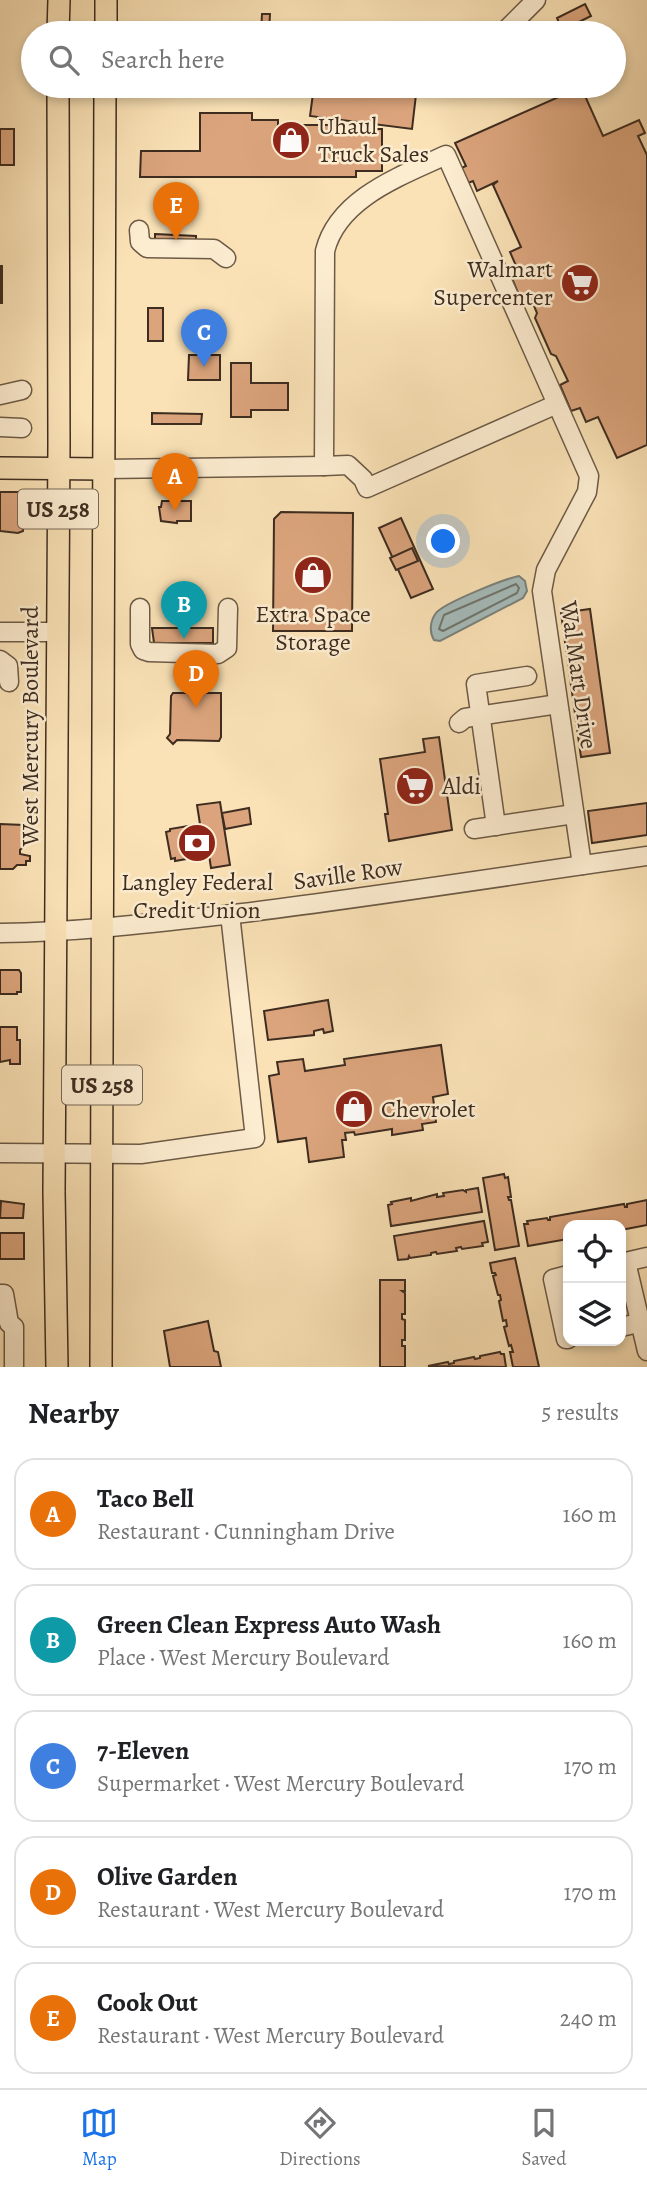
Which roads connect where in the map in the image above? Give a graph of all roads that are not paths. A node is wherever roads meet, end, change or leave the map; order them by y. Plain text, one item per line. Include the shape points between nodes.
1 (59, 0) edge
2 (106, 0) edge
3 (536, 0) edge
4 (58, 21) edge
5 (106, 21) edge
6 (515, 21) edge
7 (58, 98) edge
8 (106, 98) edge
9 (139, 230) dead end
10 (226, 258) dead end
11 (22, 390) dead end
12 (0, 395) edge
13 (557, 404) junction
14 (0, 427) edge
15 (22, 428) dead end
16 (324, 466) junction
17 (0, 468) edge
18 (58, 468) junction
19 (105, 469) junction
20 (141, 608) dead end
21 (228, 608) dead end
22 (0, 632) edge
23 (57, 632) junction
24 (0, 660) edge
25 (527, 676) dead end
26 (9, 682) dead end
27 (558, 704) junction
28 (481, 716) junction
29 (458, 723) dead end
30 (575, 814) junction
31 (496, 826) junction
32 (474, 830) dead end
33 (647, 856) edge
34 (582, 865) junction
35 (230, 914) junction
36 (102, 929) junction
37 (55, 932) junction
38 (0, 933) edge
39 (0, 1153) edge
40 (54, 1153) junction
41 (102, 1154) junction
42 (647, 1257) edge
43 (626, 1262) edge
44 (626, 1272) edge
45 (563, 1276) edge
46 (0, 1294) edge
47 (643, 1322) edge
48 (6, 1323) edge
49 (563, 1325) edge
50 (647, 1351) edge
51 (9, 1356) edge
52 (57, 1367) edge
53 (101, 1367) edge

1 - 4 main road
2 - 5 main road
3 - 6 street
7 - 18 main road, West Mercury Boulevard / US 258
8 - 19 main road, US 258
9 - 10 street via 140,242 147,248 214,249
11 - 12 street
13 - 16 street via 367,488 348,465
13 - 16 street, Wal Mart Drive via 446,155 373,192 330,233 326,251
13 - 27 street, Wal Mart Drive via 589,476 587,492 543,583
14 - 15 street
16 - 19 street
17 - 18 main road
18 - 19 main road
18 - 23 main road, West Mercury Boulevard / US 258
19 - 36 main road, US 258
20 - 21 street via 143,650 218,654 227,648
22 - 23 street
23 - 37 main road, West Mercury Boulevard / US 258
24 - 26 street via 8,666
25 - 28 street via 476,684
27 - 28 street
27 - 30 street, Wal Mart Drive
28 - 29 street
28 - 31 street
30 - 31 street
30 - 34 street, Wal Mart Drive
31 - 32 street
33 - 34 street, Saville Row
34 - 35 street, Saville Row
35 - 36 street, Saville Row
35 - 41 street via 255,1138 141,1154
36 - 37 street, Saville Row
36 - 41 main road, US 258
37 - 38 street, Saville Row
37 - 40 main road, West Mercury Boulevard / US 258
39 - 40 street
40 - 41 street
40 - 52 main road, West Mercury Boulevard / US 258
41 - 53 main road, US 258
42 - 43 street
44 - 47 street
45 - 49 street via 553,1279
46 - 48 street via 4,1294
47 - 50 street
48 - 51 street

